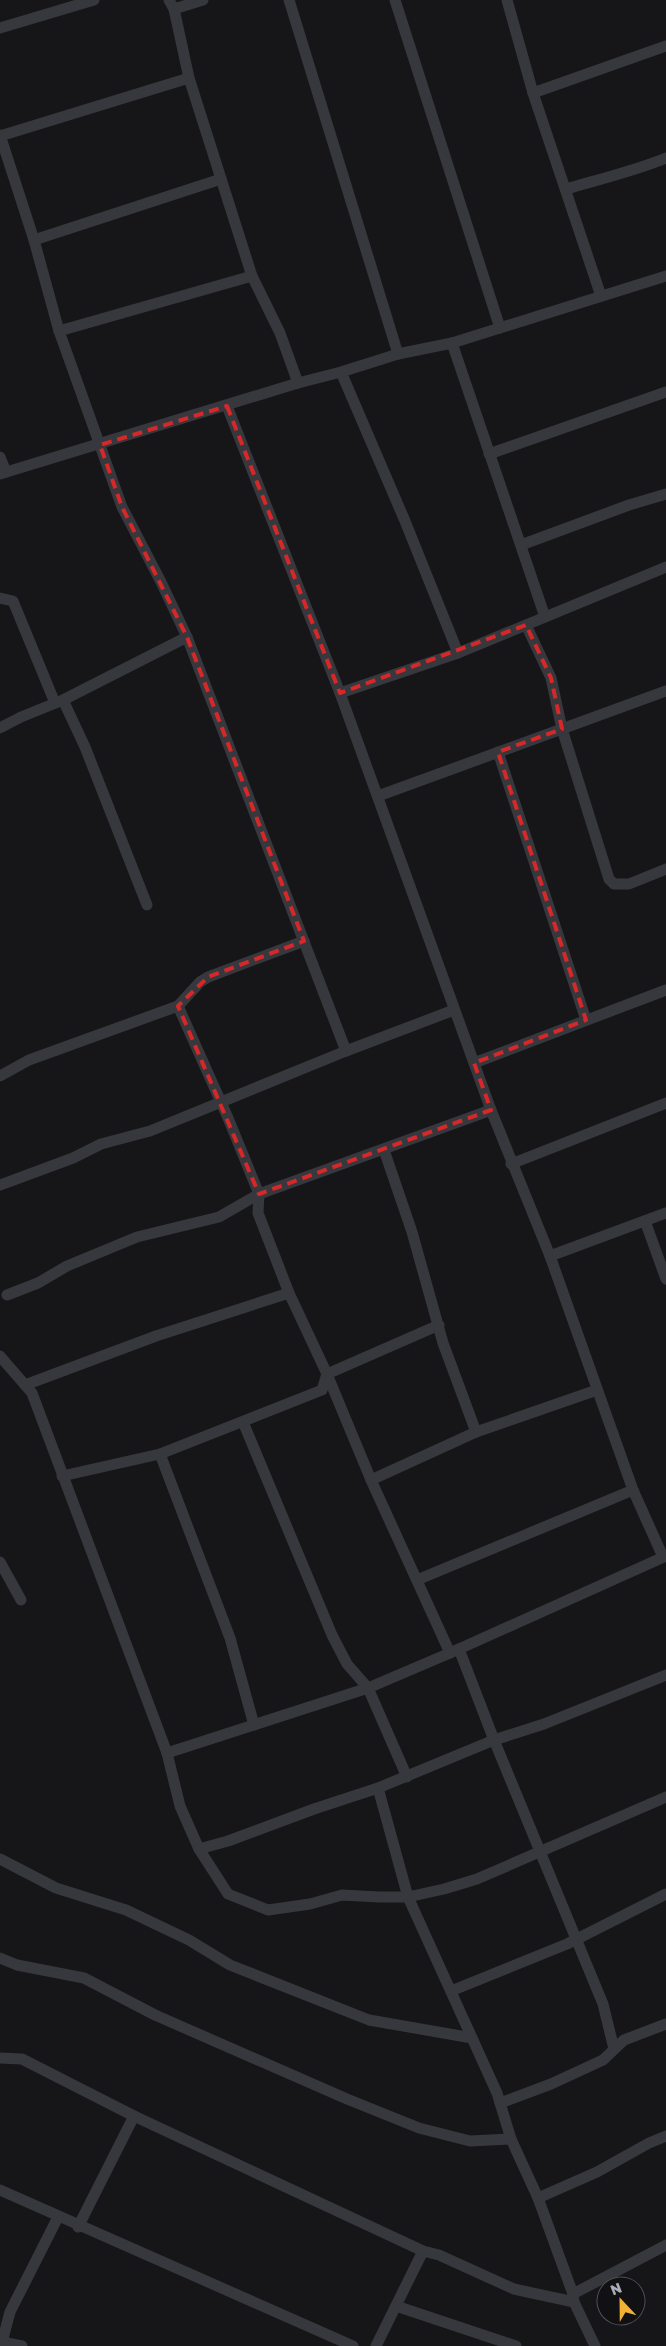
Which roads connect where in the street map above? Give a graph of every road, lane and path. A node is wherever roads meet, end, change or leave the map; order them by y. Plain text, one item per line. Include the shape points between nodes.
1 (94, 0) edge
2 (203, 0) edge
3 (289, 0) edge
4 (395, 0) edge
5 (507, 0) edge
6 (171, 5) edge
7 (0, 28) edge
8 (666, 46) edge
9 (189, 78) junction
10 (533, 93) junction
11 (0, 135) edge
12 (666, 158) edge
13 (221, 179) junction
14 (566, 189) junction
15 (34, 240) junction
16 (252, 276) junction
17 (666, 276) edge
18 (601, 296) junction
19 (500, 328) junction
20 (59, 330) junction
21 (452, 343) junction
22 (398, 354) junction
23 (341, 372) junction
24 (298, 383) junction
25 (666, 392) edge
26 (227, 406) junction
27 (100, 445) junction
28 (489, 454) junction
29 (0, 457) edge
30 (3, 473) edge
31 (666, 494) edge
32 (521, 545) junction
33 (666, 568) edge
34 (0, 598) edge
35 (545, 617) junction
36 (526, 625) junction
37 (187, 637) junction
38 (458, 653) junction
39 (666, 691) edge
40 (340, 693) junction
41 (59, 701) junction
42 (0, 728) edge
43 (562, 728) junction
44 (498, 752) junction
45 (378, 796) junction
46 (666, 869) edge
47 (147, 905) dead end
48 (304, 942) junction
49 (666, 990) edge
50 (178, 1006) junction
51 (454, 1010) junction
52 (586, 1020) junction
53 (346, 1051) junction
54 (474, 1063) junction
55 (0, 1076) edge
56 (220, 1102) junction
57 (666, 1103) edge
58 (491, 1110) junction
59 (384, 1150) junction
60 (511, 1164) junction
61 (0, 1185) edge
62 (259, 1194) junction
63 (666, 1214) edge
64 (645, 1221) junction
65 (550, 1256) junction
66 (666, 1279) edge
67 (288, 1293) junction
68 (7, 1295) dead end
69 (439, 1325) junction
70 (0, 1356) edge
71 (327, 1374) junction
72 (25, 1384) junction
73 (597, 1390) junction
74 (243, 1422) junction
75 (476, 1432) junction
76 (160, 1454) junction
77 (62, 1476) junction
78 (372, 1480) junction
79 (632, 1490) junction
80 (664, 1556) edge
81 (0, 1562) edge
82 (417, 1580) junction
83 (21, 1600) dead end
84 (455, 1651) junction
85 (666, 1675) edge
86 (368, 1688) junction
87 (254, 1725) junction
88 (494, 1740) junction
89 (167, 1753) junction
90 (407, 1777) junction
91 (378, 1788) junction
92 (666, 1797) edge
93 (199, 1849) junction
94 (541, 1851) junction
95 (0, 1859) edge
96 (666, 1894) edge
97 (408, 1896) junction
98 (577, 1939) junction
99 (0, 1958) edge
100 (451, 1991) junction
101 (666, 2024) edge
102 (472, 2038) junction
103 (614, 2049) junction
104 (0, 2058) edge
105 (500, 2103) junction
106 (134, 2116) junction
107 (666, 2136) edge
108 (511, 2139) junction
109 (0, 2190) edge
110 (538, 2198) junction
111 (58, 2217) junction
112 (78, 2226) junction
113 (666, 2245) edge
114 (423, 2251) junction
115 (573, 2298) junction
116 (396, 2306) junction
117 (1, 2344) edge
118 (22, 2346) edge
119 (353, 2346) edge
120 (376, 2346) edge
121 (516, 2346) edge
122 (595, 2346) edge

1 - 7 street
2 - 6 street
3 - 22 street
4 - 19 street
5 - 10 street
6 - 9 street
8 - 10 street
9 - 11 street
9 - 13 street
10 - 14 street
11 - 15 street
12 - 14 street via 640,169
13 - 15 street
13 - 16 street
14 - 18 street
15 - 20 street
16 - 20 street
16 - 24 street via 280,333
17 - 18 street
18 - 19 street
19 - 21 street
20 - 27 street
21 - 22 street
21 - 28 street
22 - 23 street
23 - 24 street
23 - 38 street
24 - 26 street
25 - 28 street
26 - 27 street
26 - 40 street
27 - 30 street
27 - 37 street via 122,507
28 - 32 street
29 - 30 street
31 - 32 street
32 - 35 street
33 - 35 street
34 - 41 street via 13,601
35 - 36 street
36 - 38 street
36 - 43 street via 551,678
37 - 41 street
37 - 48 street
38 - 40 street
39 - 43 street
40 - 45 street
41 - 42 street
41 - 47 street via 85,747
43 - 44 street
43 - 46 street via 609,878 614,884 629,884
44 - 45 street
44 - 52 street
45 - 51 street
48 - 50 street via 208,977
48 - 53 street
49 - 52 street
50 - 55 street via 29,1060
50 - 56 street
51 - 53 street
51 - 54 street
52 - 54 street
53 - 56 street
54 - 58 street
56 - 61 street via 150,1131 101,1144
56 - 62 street
57 - 60 street
58 - 59 street
58 - 60 street
59 - 62 street
59 - 69 street
60 - 65 street
62 - 67 street via 258,1213
62 - 68 street via 219,1216 137,1238
63 - 64 street
64 - 65 street
64 - 66 street
65 - 73 street
67 - 71 street
67 - 72 street via 156,1336
69 - 71 street
69 - 75 street
70 - 72 street
71 - 74 street via 322,1390
71 - 78 street
72 - 77 street via 32,1393
73 - 75 street
73 - 79 street
74 - 76 street
74 - 86 street via 332,1635 347,1664
75 - 78 street
76 - 77 street
76 - 87 street via 230,1638
77 - 89 street
78 - 82 street
79 - 80 street
79 - 82 street
80 - 84 street
81 - 83 street
82 - 84 street
84 - 86 street
84 - 88 street
85 - 88 street via 544,1724
86 - 87 street
86 - 90 street
87 - 89 street
88 - 90 street
88 - 94 street
89 - 93 street via 180,1806
90 - 91 street
91 - 93 street
91 - 97 street
92 - 94 street
93 - 97 street via 228,1894 268,1910 342,1895
94 - 97 street via 477,1879
94 - 98 street
95 - 102 street via 56,1888 126,1910 189,1940 230,1965 370,2020
96 - 98 street
97 - 100 street
98 - 100 street
98 - 103 street via 603,2004
99 - 108 street via 17,1965 84,1978 164,2019 419,2128 470,2141
100 - 102 street
101 - 103 street via 624,2040
102 - 105 street
103 - 105 street via 604,2060
104 - 106 street via 22,2059
105 - 108 street
106 - 112 street
106 - 114 street
107 - 110 street
108 - 110 street
109 - 111 street
110 - 115 street
111 - 112 street
111 - 117 street via 10,2312
112 - 119 street
113 - 115 street
114 - 115 street via 514,2289
114 - 116 street
115 - 122 street
116 - 120 street
116 - 121 street
117 - 118 street

